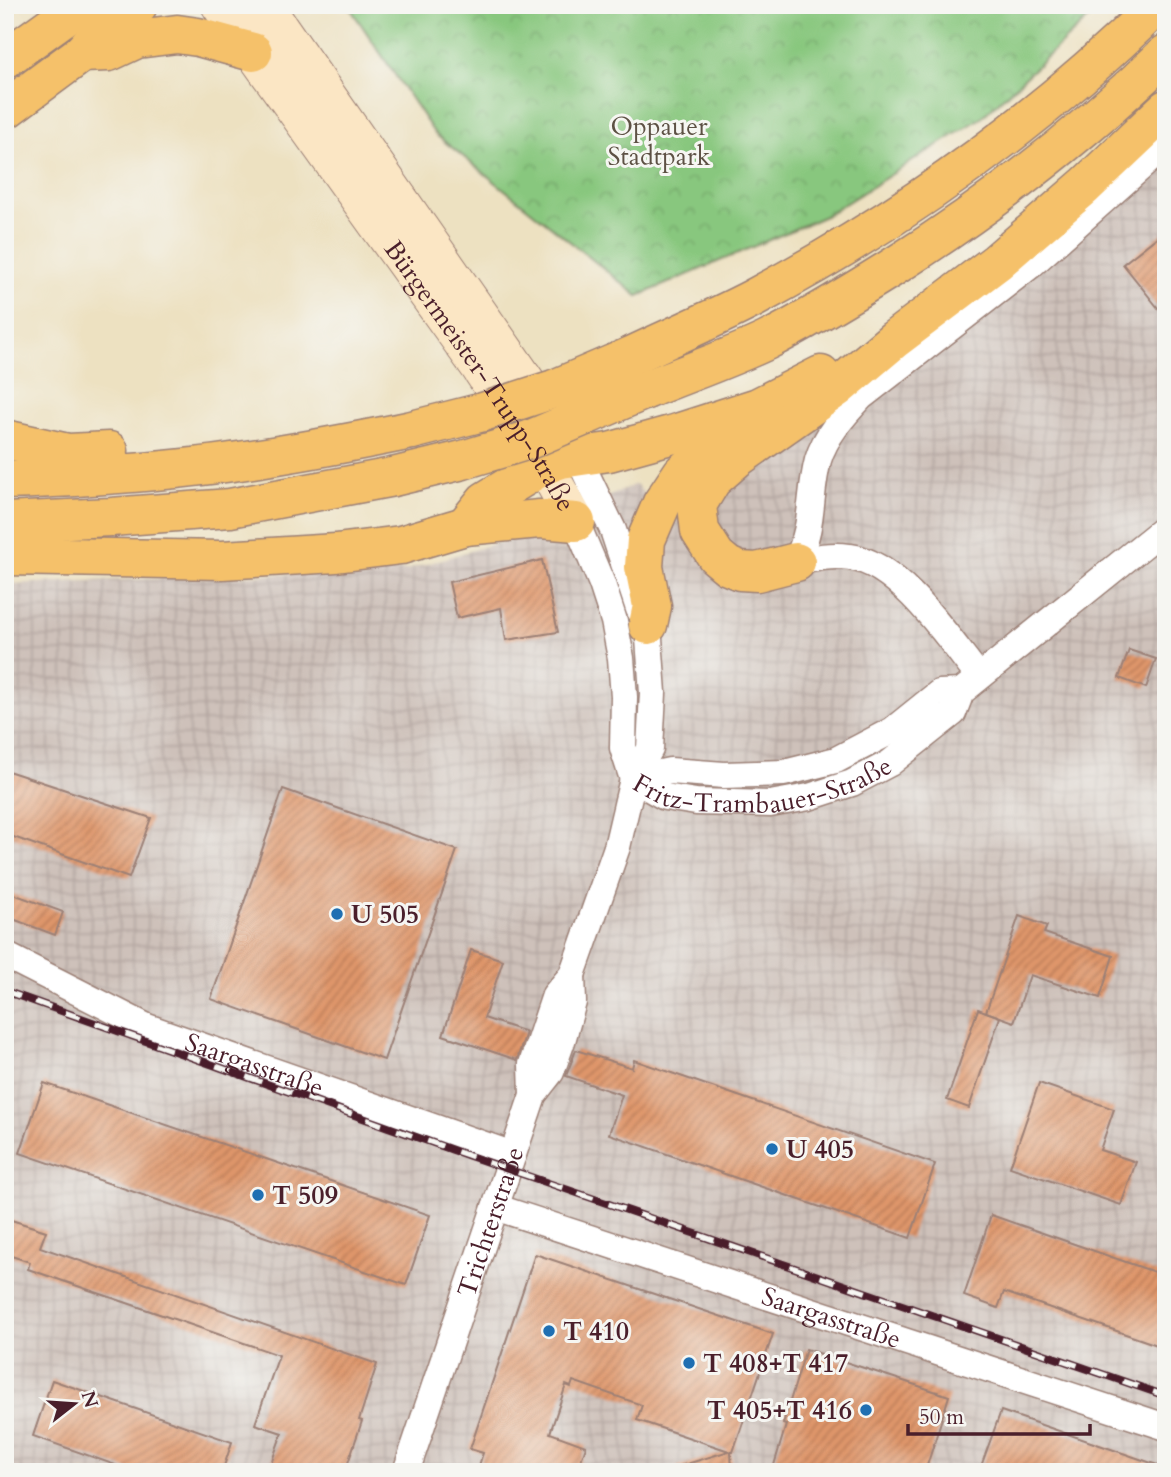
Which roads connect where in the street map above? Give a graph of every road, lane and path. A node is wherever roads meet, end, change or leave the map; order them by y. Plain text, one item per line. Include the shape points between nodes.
1 (80, 5) edge
2 (138, 5) edge
3 (220, 5) edge
4 (264, 5) edge
5 (1157, 5) edge
6 (253, 52) junction
7 (82, 53) junction
8 (1166, 54) edge
9 (5, 59) edge
10 (1166, 109) edge
11 (5, 110) edge
12 (1166, 145) edge
13 (895, 339) junction
14 (758, 407) junction
15 (5, 439) edge
16 (561, 461) junction
17 (211, 464) junction
18 (5, 480) edge
19 (5, 522) edge
20 (576, 522) junction
21 (465, 526) junction
22 (1166, 527) edge
23 (5, 556) edge
24 (796, 562) junction
25 (648, 625) junction
26 (970, 684) junction
27 (633, 779) junction
28 (5, 955) edge
29 (572, 975) junction
30 (533, 1095) junction
31 (513, 1155) junction
32 (495, 1207) junction
33 (1166, 1427) edge
34 (406, 1472) edge

1 - 9 highway
2 - 7 highway
3 - 6 street, Bürgermeister-Trupp-Straße
4 - 16 street, Bürgermeister-Trupp-Straße
5 - 17 highway, bridge via 1048,105 979,158 897,215 752,299 554,389 483,412 311,450
6 - 7 highway via 177,34 137,39 109,52
6 - 16 street, Bürgermeister-Trupp-Straße via 480,368
7 - 11 highway
8 - 19 highway, bridge via 1132,88 1000,197 853,292 765,341 528,440 393,477 230,508
10 - 13 highway via 1016,245
12 - 24 street via 1031,265 861,397 837,424 819,457 810,526
13 - 14 highway
13 - 24 highway via 837,388 736,459 712,480 698,505 699,531 728,566 757,572
14 - 16 highway via 661,438
14 - 25 highway via 682,473 662,503 646,540 644,566 652,606
15 - 17 highway via 68,453 147,450
16 - 20 street, Bürgermeister-Trupp-Straße
16 - 21 highway via 485,501
16 - 25 street, Bürgermeister-Trupp-Straße via 613,530
17 - 18 highway
20 - 21 highway via 540,519
20 - 27 street, Bürgermeister-Trupp-Straße via 614,621 624,697 623,748
21 - 23 highway via 401,545 336,554 222,560
22 - 26 street, Fritz-Trambauer-Straße
24 - 26 street via 826,555 853,557 894,577 913,596
25 - 27 street, Bürgermeister-Trupp-Straße via 653,693 650,749
26 - 27 street, Fritz-Trambauer-Straße via 939,693 893,730 836,760 784,773 670,771
27 - 29 street, Trichterstraße via 618,847
28 - 31 street, Saargasstraße via 147,1027
29 - 30 street, Trichterstraße via 573,1002 562,1041 551,1072
29 - 30 street, Trichterstraße via 555,995 532,1063
30 - 31 street, Trichterstraße
31 - 32 street, Trichterstraße
32 - 33 street, Saargasstraße
32 - 34 street, Trichterstraße

